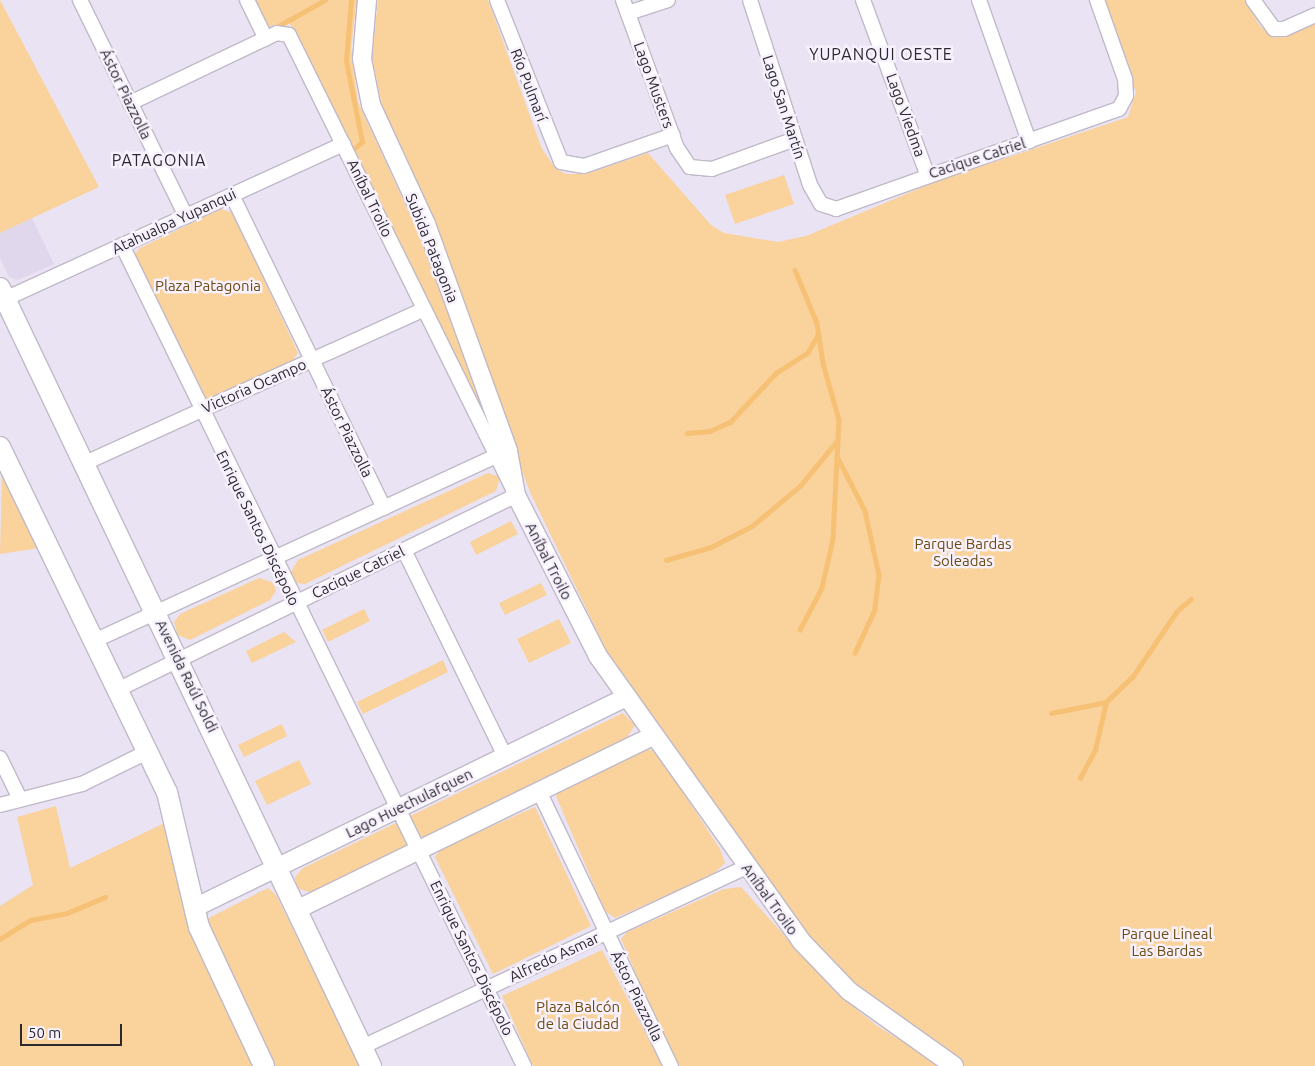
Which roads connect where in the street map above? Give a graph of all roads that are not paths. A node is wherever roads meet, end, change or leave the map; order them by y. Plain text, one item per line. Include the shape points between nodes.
1 (80, 0) edge
2 (247, 0) edge
3 (367, 0) edge
4 (497, 0) edge
5 (623, 0) edge
6 (668, 0) edge
7 (750, 0) edge
8 (864, 0) edge
9 (979, 0) edge
10 (1097, 0) edge
11 (1254, 0) edge
12 (628, 13) junction
13 (1315, 15) edge
14 (266, 39) junction
15 (130, 103) junction
16 (673, 135) junction
17 (795, 139) junction
18 (1029, 141) junction
19 (343, 144) junction
20 (927, 174) junction
21 (232, 195) junction
22 (828, 208) joint
23 (186, 216) junction
24 (122, 245) junction
25 (3, 294) edge
26 (424, 309) junction
27 (312, 360) junction
28 (201, 410) junction
29 (0, 447) edge
30 (496, 456) junction
31 (84, 463) junction
32 (516, 495) junction
33 (384, 508) junction
34 (404, 550) junction
35 (272, 558) junction
36 (294, 603) junction
37 (156, 611) junction
38 (96, 640) junction
39 (179, 658) junction
40 (119, 688) junction
41 (624, 698) junction
42 (652, 736) junction
43 (148, 751) junction
44 (505, 756) junction
45 (0, 758) edge
46 (539, 791) junction
47 (20, 800) junction
48 (0, 805) edge
49 (400, 808) junction
50 (420, 849) junction
51 (746, 866) junction
52 (277, 867) junction
53 (194, 908) junction
54 (296, 910) junction
55 (607, 932) junction
56 (487, 988) junction
57 (362, 1047) junction
58 (264, 1066) edge
59 (371, 1066) edge
60 (524, 1066) edge
61 (671, 1066) edge
62 (954, 1066) edge

1 - 15 street, Ástor Piazzolla
2 - 14 street
3 - 32 street, Subida Patagonia via 362,52 371,105 428,231 508,451
4 - 16 street, Río Pulmarí via 555,152 567,166 584,166
5 - 12 street, Lago Musters
6 - 12 street
7 - 17 street, Lago San Martín
8 - 20 street, Lago Viedma
9 - 18 street
10 - 18 street, Cacique Catriel via 1125,79 1123,104 1106,117
11 - 13 street via 1270,26 1278,30
12 - 16 street, Lago Musters
14 - 15 street
14 - 19 street, Aníbal Troilo via 280,32 289,36
15 - 23 street, Ástor Piazzolla
16 - 17 street, Lago Musters via 690,167 712,169
17 - 22 street, Lago San Martín via 813,192
18 - 20 street, Cacique Catriel
19 - 21 street, Atahualpa Yupanqui
19 - 26 street, Aníbal Troilo
20 - 22 street, Cacique Catriel via 845,208
21 - 23 street, Atahualpa Yupanqui
21 - 27 street, Ástor Piazzolla
23 - 24 street, Atahualpa Yupanqui
24 - 25 street, Atahualpa Yupanqui
24 - 28 street, Enrique Santos Discépolo
25 - 31 main road, Avenida Raúl Soldi
26 - 27 street, Victoria Ocampo
26 - 30 street, Aníbal Troilo
27 - 28 street, Victoria Ocampo
27 - 33 street, Ástor Piazzolla
28 - 31 street, Victoria Ocampo
28 - 35 street, Enrique Santos Discépolo
29 - 38 main road
30 - 32 street, Aníbal Troilo
30 - 33 street
31 - 37 main road, Avenida Raúl Soldi
32 - 34 street, Cacique Catriel
32 - 41 street, Aníbal Troilo via 598,656
33 - 35 street
34 - 36 street, Cacique Catriel
34 - 44 street
35 - 36 street, Enrique Santos Discépolo
35 - 37 street
36 - 39 street, Cacique Catriel
36 - 49 street, Enrique Santos Discépolo
37 - 38 street
37 - 39 main road, Avenida Raúl Soldi
38 - 40 main road
39 - 40 street, Cacique Catriel
39 - 52 main road, Avenida Raúl Soldi
40 - 43 main road
41 - 42 street, Aníbal Troilo
41 - 44 street, Lago Huechulafquen
42 - 46 street
42 - 51 street, Aníbal Troilo
43 - 47 street via 82,784
43 - 53 main road via 174,809
44 - 49 street, Lago Huechulafquen
45 - 47 street
46 - 50 street
46 - 55 street, Ástor Piazzolla
47 - 48 street
49 - 50 street, Enrique Santos Discépolo
49 - 52 street, Lago Huechulafquen
50 - 54 street
50 - 56 street, Enrique Santos Discépolo
51 - 55 street, Alfredo Asmar
51 - 62 street, Aníbal Troilo via 801,941 848,991
52 - 53 street, Lago Huechulafquen
52 - 54 main road, Avenida Raúl Soldi
53 - 58 main road via 206,946
54 - 57 main road, Avenida Raúl Soldi
55 - 56 street, Alfredo Asmar
55 - 61 street, Ástor Piazzolla
56 - 57 street, Alfredo Asmar
56 - 60 street, Enrique Santos Discépolo
57 - 59 main road, Avenida Raúl Soldi

